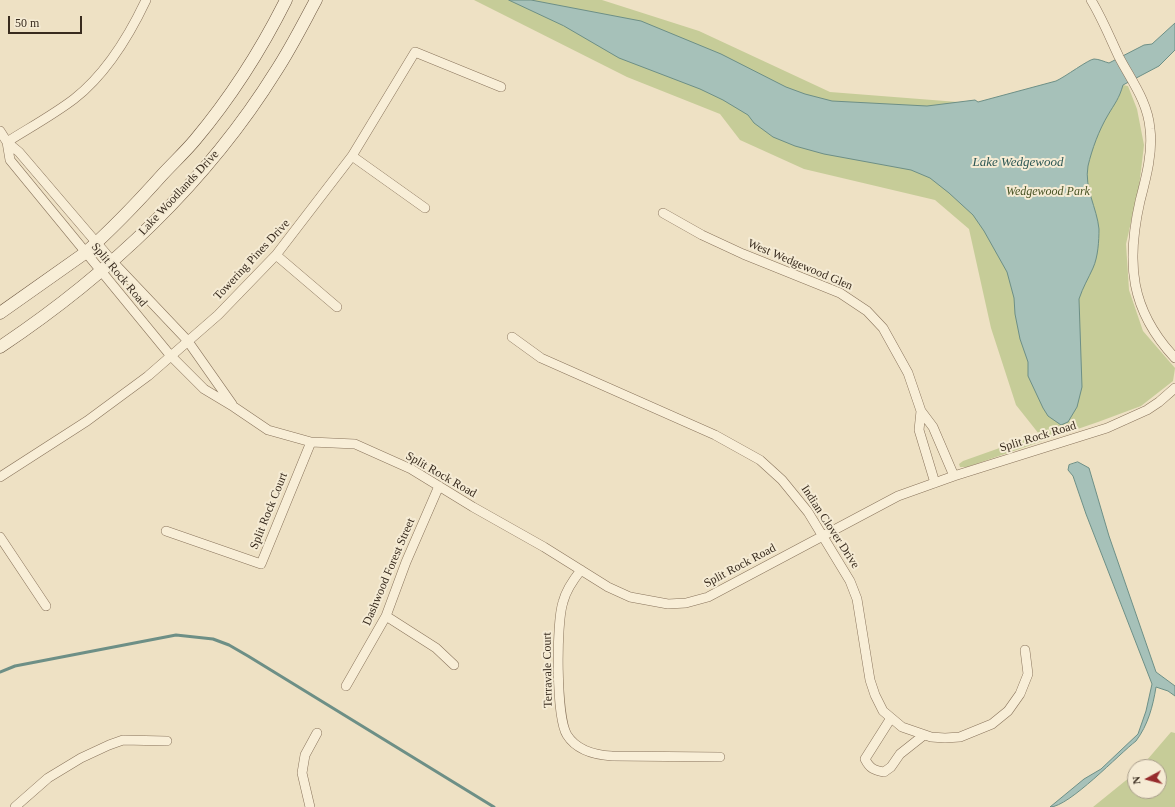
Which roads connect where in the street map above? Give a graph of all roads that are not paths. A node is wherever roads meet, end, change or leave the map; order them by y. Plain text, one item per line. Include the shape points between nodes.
1 (146, 0) edge
2 (286, 0) edge
3 (316, 0) edge
4 (1091, 0) edge
5 (501, 86) dead end
6 (0, 131) edge
7 (7, 142) junction
8 (352, 156) junction
9 (425, 208) dead end
10 (664, 213) dead end
11 (97, 242) junction
12 (85, 253) junction
13 (276, 255) junction
14 (112, 262) junction
15 (100, 272) junction
16 (337, 307) dead end
17 (0, 314) edge
18 (512, 337) dead end
19 (187, 340) junction
20 (0, 348) edge
21 (170, 355) junction
22 (1175, 358) edge
23 (1175, 388) edge
24 (234, 407) junction
25 (921, 411) junction
26 (311, 442) junction
27 (954, 476) junction
28 (0, 477) edge
29 (935, 483) junction
30 (439, 486) junction
31 (166, 531) dead end
32 (822, 536) junction
33 (0, 537) edge
34 (581, 570) junction
35 (46, 606) dead end
36 (386, 616) junction
37 (1025, 650) dead end
38 (454, 665) dead end
39 (346, 686) dead end
40 (891, 718) junction
41 (317, 733) dead end
42 (924, 736) junction
43 (168, 741) dead end
44 (720, 757) dead end
45 (20, 805) edge
46 (310, 807) edge

1 - 7 street via 114,56 88,86 62,108
2 - 11 main road, Lake Woodlands Drive via 253,62 195,140
3 - 14 main road, Lake Woodlands Drive via 276,71 245,117 180,195
4 - 22 street via 1142,98 1148,116 1151,142 1133,238 1133,272 1136,290 1150,328
5 - 8 street, Towering Pines Drive via 415,52
6 - 7 street, Split Rock Road
7 - 11 street, Split Rock Road via 19,152
7 - 12 street, Split Rock Road via 10,160
8 - 9 street
8 - 13 street, Towering Pines Drive
10 - 25 street, West Wedgewood Glen via 702,235 743,254 840,293 867,310 893,343 908,373
11 - 12 main road, Lake Woodlands Drive
11 - 14 street, Split Rock Road
12 - 15 street, Split Rock Road
12 - 17 main road, Lake Woodlands Drive
13 - 16 street
13 - 19 street, Towering Pines Drive via 218,315
14 - 15 main road, Lake Woodlands Drive
14 - 19 street, Split Rock Road
15 - 20 main road, Lake Woodlands Drive
15 - 21 street, Split Rock Road
18 - 32 street, Indian Clover Drive via 541,358 716,435 760,460 795,493
19 - 21 street, Towering Pines Drive
19 - 24 street, Split Rock Road
21 - 24 street, Split Rock Road via 204,389
21 - 28 street, Towering Pines Drive via 148,376 87,421
23 - 27 street, Split Rock Road via 1147,410 1107,428
24 - 26 street, Split Rock Road via 268,430
25 - 27 street, West Wedgewood Glen via 934,427
25 - 29 street, West Wedgewood Glen via 919,430
26 - 30 street, Split Rock Road via 355,444 411,469
26 - 31 street, Split Rock Court via 261,564
27 - 29 street, Split Rock Road
29 - 32 street, Split Rock Road via 898,496
30 - 34 street, Split Rock Road
30 - 36 street, Dashwood Forest Street
32 - 34 street, Split Rock Road via 708,597 686,603 668,604 630,597
32 - 40 street, Indian Clover Drive via 838,559 857,599 870,680 883,711
33 - 35 street
34 - 44 street, Terravale Court via 570,584 562,602 558,625 560,711 567,735 583,750 595,754
36 - 38 street via 436,648
36 - 39 street, Dashwood Forest Street
37 - 42 street, Indian Clover Drive via 1028,674 1020,694 1008,711 992,724 960,737
40 - 42 street, Indian Clover Drive via 902,727
40 - 42 street via 865,759 873,770 884,772 900,754
41 - 46 street via 305,755 302,773
43 - 45 street via 123,740 109,745 48,778

